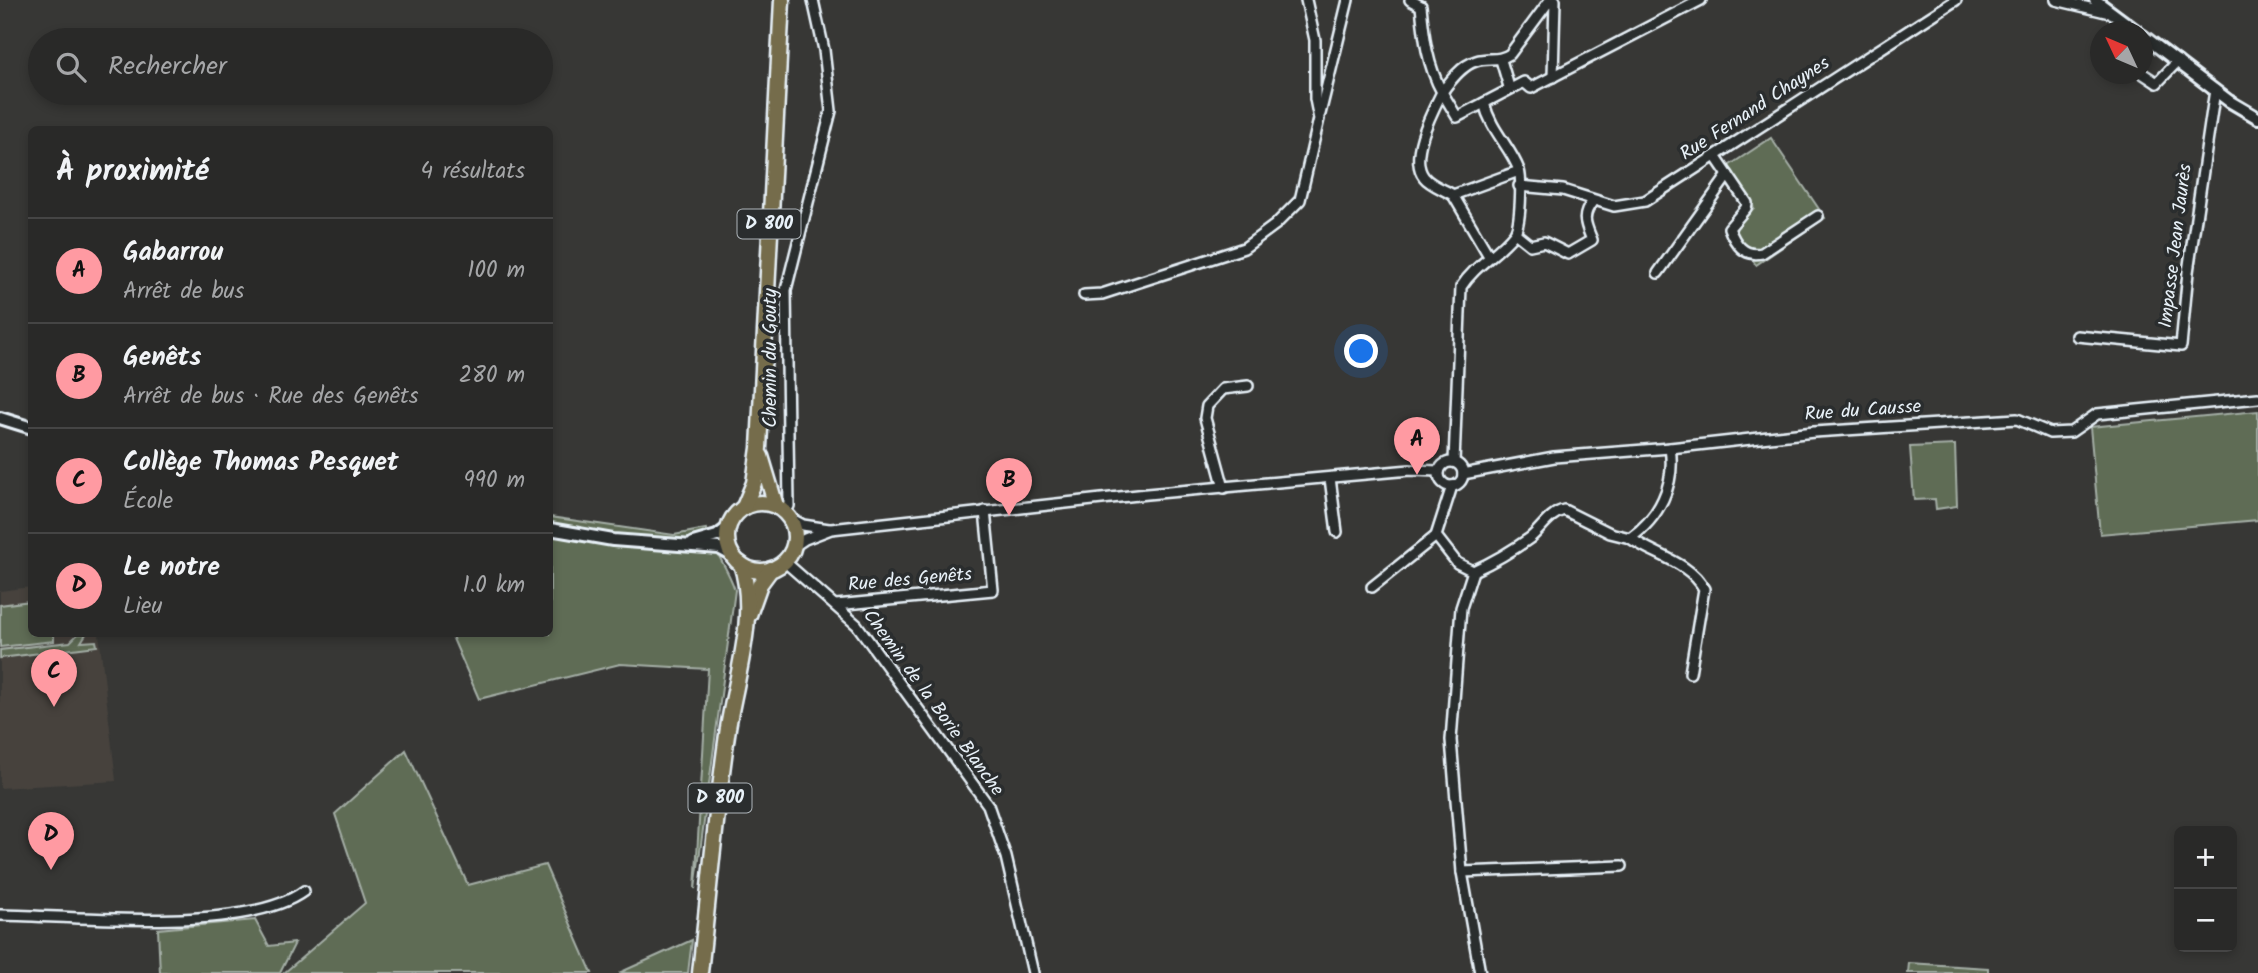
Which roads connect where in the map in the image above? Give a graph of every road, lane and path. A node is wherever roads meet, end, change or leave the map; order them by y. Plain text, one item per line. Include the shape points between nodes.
1 (782, 0) edge
2 (813, 0) edge
3 (1306, 0) edge
4 (1348, 0) edge
5 (1410, 0) edge
6 (1552, 0) edge
7 (1701, 0) edge
8 (1956, 0) edge
9 (2056, 0) edge
10 (2095, 0) edge
11 (2112, 13) junction
12 (2122, 21) edge
13 (2153, 44) edge
14 (1501, 60) junction
15 (2178, 61) junction
16 (1553, 77) junction
17 (2153, 80) edge
18 (1509, 87) junction
19 (2215, 90) junction
20 (1441, 92) junction
21 (1484, 103) junction
22 (2258, 118) edge
23 (1319, 119) junction
24 (1715, 156) junction
25 (1519, 171) junction
26 (1728, 174) junction
27 (1519, 186) junction
28 (1453, 195) junction
29 (1593, 201) junction
30 (1818, 216) dead end
31 (1515, 233) junction
32 (1489, 256) junction
33 (1658, 273) dead end
34 (1084, 295) dead end
35 (2077, 336) dead end
36 (1248, 386) dead end
37 (2258, 398) edge
38 (0, 418) edge
39 (28, 427) edge
40 (759, 448) junction
41 (1670, 448) junction
42 (1454, 462) junction
43 (1439, 471) junction
44 (1463, 474) junction
45 (1330, 478) junction
46 (1452, 486) junction
47 (1224, 488) junction
48 (744, 508) junction
49 (985, 511) junction
50 (783, 512) junction
51 (729, 527) junction
52 (553, 529) edge
53 (831, 529) junction
54 (1337, 533) dead end
55 (1436, 536) junction
56 (1630, 538) junction
57 (687, 545) junction
58 (793, 547) junction
59 (737, 559) junction
60 (784, 561) junction
61 (771, 569) junction
62 (1473, 571) junction
63 (1371, 587) dead end
64 (836, 605) junction
65 (746, 623) junction
66 (1690, 673) dead end
67 (1622, 866) dead end
68 (1462, 872) junction
69 (304, 891) dead end
70 (0, 915) edge
71 (700, 973) edge
72 (1033, 973) edge
73 (1480, 973) edge

1 - 40 main road, D 800
2 - 50 street, Chemin du Gouty via 831,111 786,289 789,506
3 - 23 street via 1315,40
4 - 23 street
5 - 20 street via 1421,6 1426,47
6 - 14 street
6 - 16 street
7 - 16 street
8 - 24 street, Rue Fernand Chaynes
9 - 11 street
10 - 11 street
11 - 12 street
13 - 15 street
14 - 18 street
14 - 20 street via 1476,61
15 - 17 street via 2157,83
15 - 19 street
16 - 18 street via 1531,88 1524,82
18 - 21 street
19 - 22 street
19 - 35 street, Impasse Jean Jaurès via 2181,346
20 - 21 street via 1457,117
20 - 28 street via 1423,134 1419,166 1425,179
21 - 25 street via 1489,122
23 - 34 street via 1300,200 1244,248 1102,295
24 - 26 street
24 - 29 street, Rue Fernand Chaynes via 1645,201 1614,206
25 - 27 street
25 - 28 street
26 - 30 street via 1746,203 1729,228 1743,250 1753,255
26 - 33 street
27 - 29 street, Rue Fernand Chaynes via 1563,190
27 - 31 street
28 - 32 street
29 - 31 street via 1584,213 1592,240 1568,254 1544,242 1530,245
31 - 32 street
32 - 42 street via 1461,287
36 - 47 street via 1223,389 1207,406 1205,418
37 - 41 street, Rue du Causse via 2097,414 2071,432 2050,433 2017,419 1995,419
38 - 39 street
40 - 48 main road, D 800 via 754,483
40 - 50 main road, D 800
41 - 44 street, Rue du Causse via 1554,457
41 - 56 street via 1672,481 1648,525
42 - 43 street
42 - 44 street
43 - 45 street
43 - 46 street via 1442,482
44 - 46 street
45 - 47 street
45 - 54 street
46 - 55 street
47 - 49 street
48 - 50 main road via 765,503
48 - 51 main road
49 - 53 street
49 - 64 street, Rue des Genêts via 993,590
50 - 53 street via 803,525
50 - 58 main road via 795,538
51 - 57 street
51 - 59 main road via 727,536
52 - 57 street via 621,541
53 - 58 street
55 - 62 street via 1457,564
55 - 63 street
56 - 62 street via 1564,510 1509,553
56 - 66 street via 1688,570 1704,589
57 - 59 street via 719,548
58 - 60 main road
59 - 61 main road via 750,569
59 - 65 main road, D 800 via 746,585
60 - 61 main road
60 - 64 street, Chemin de la Borie Blanche
61 - 65 main road, D 800 via 760,584
62 - 68 street via 1461,608 1451,740
64 - 72 street, Chemin de la Borie Blanche via 857,625 988,805 1006,857
65 - 71 main road, D 800 via 723,770
67 - 68 street
68 - 73 street
69 - 70 street via 266,909 171,919

